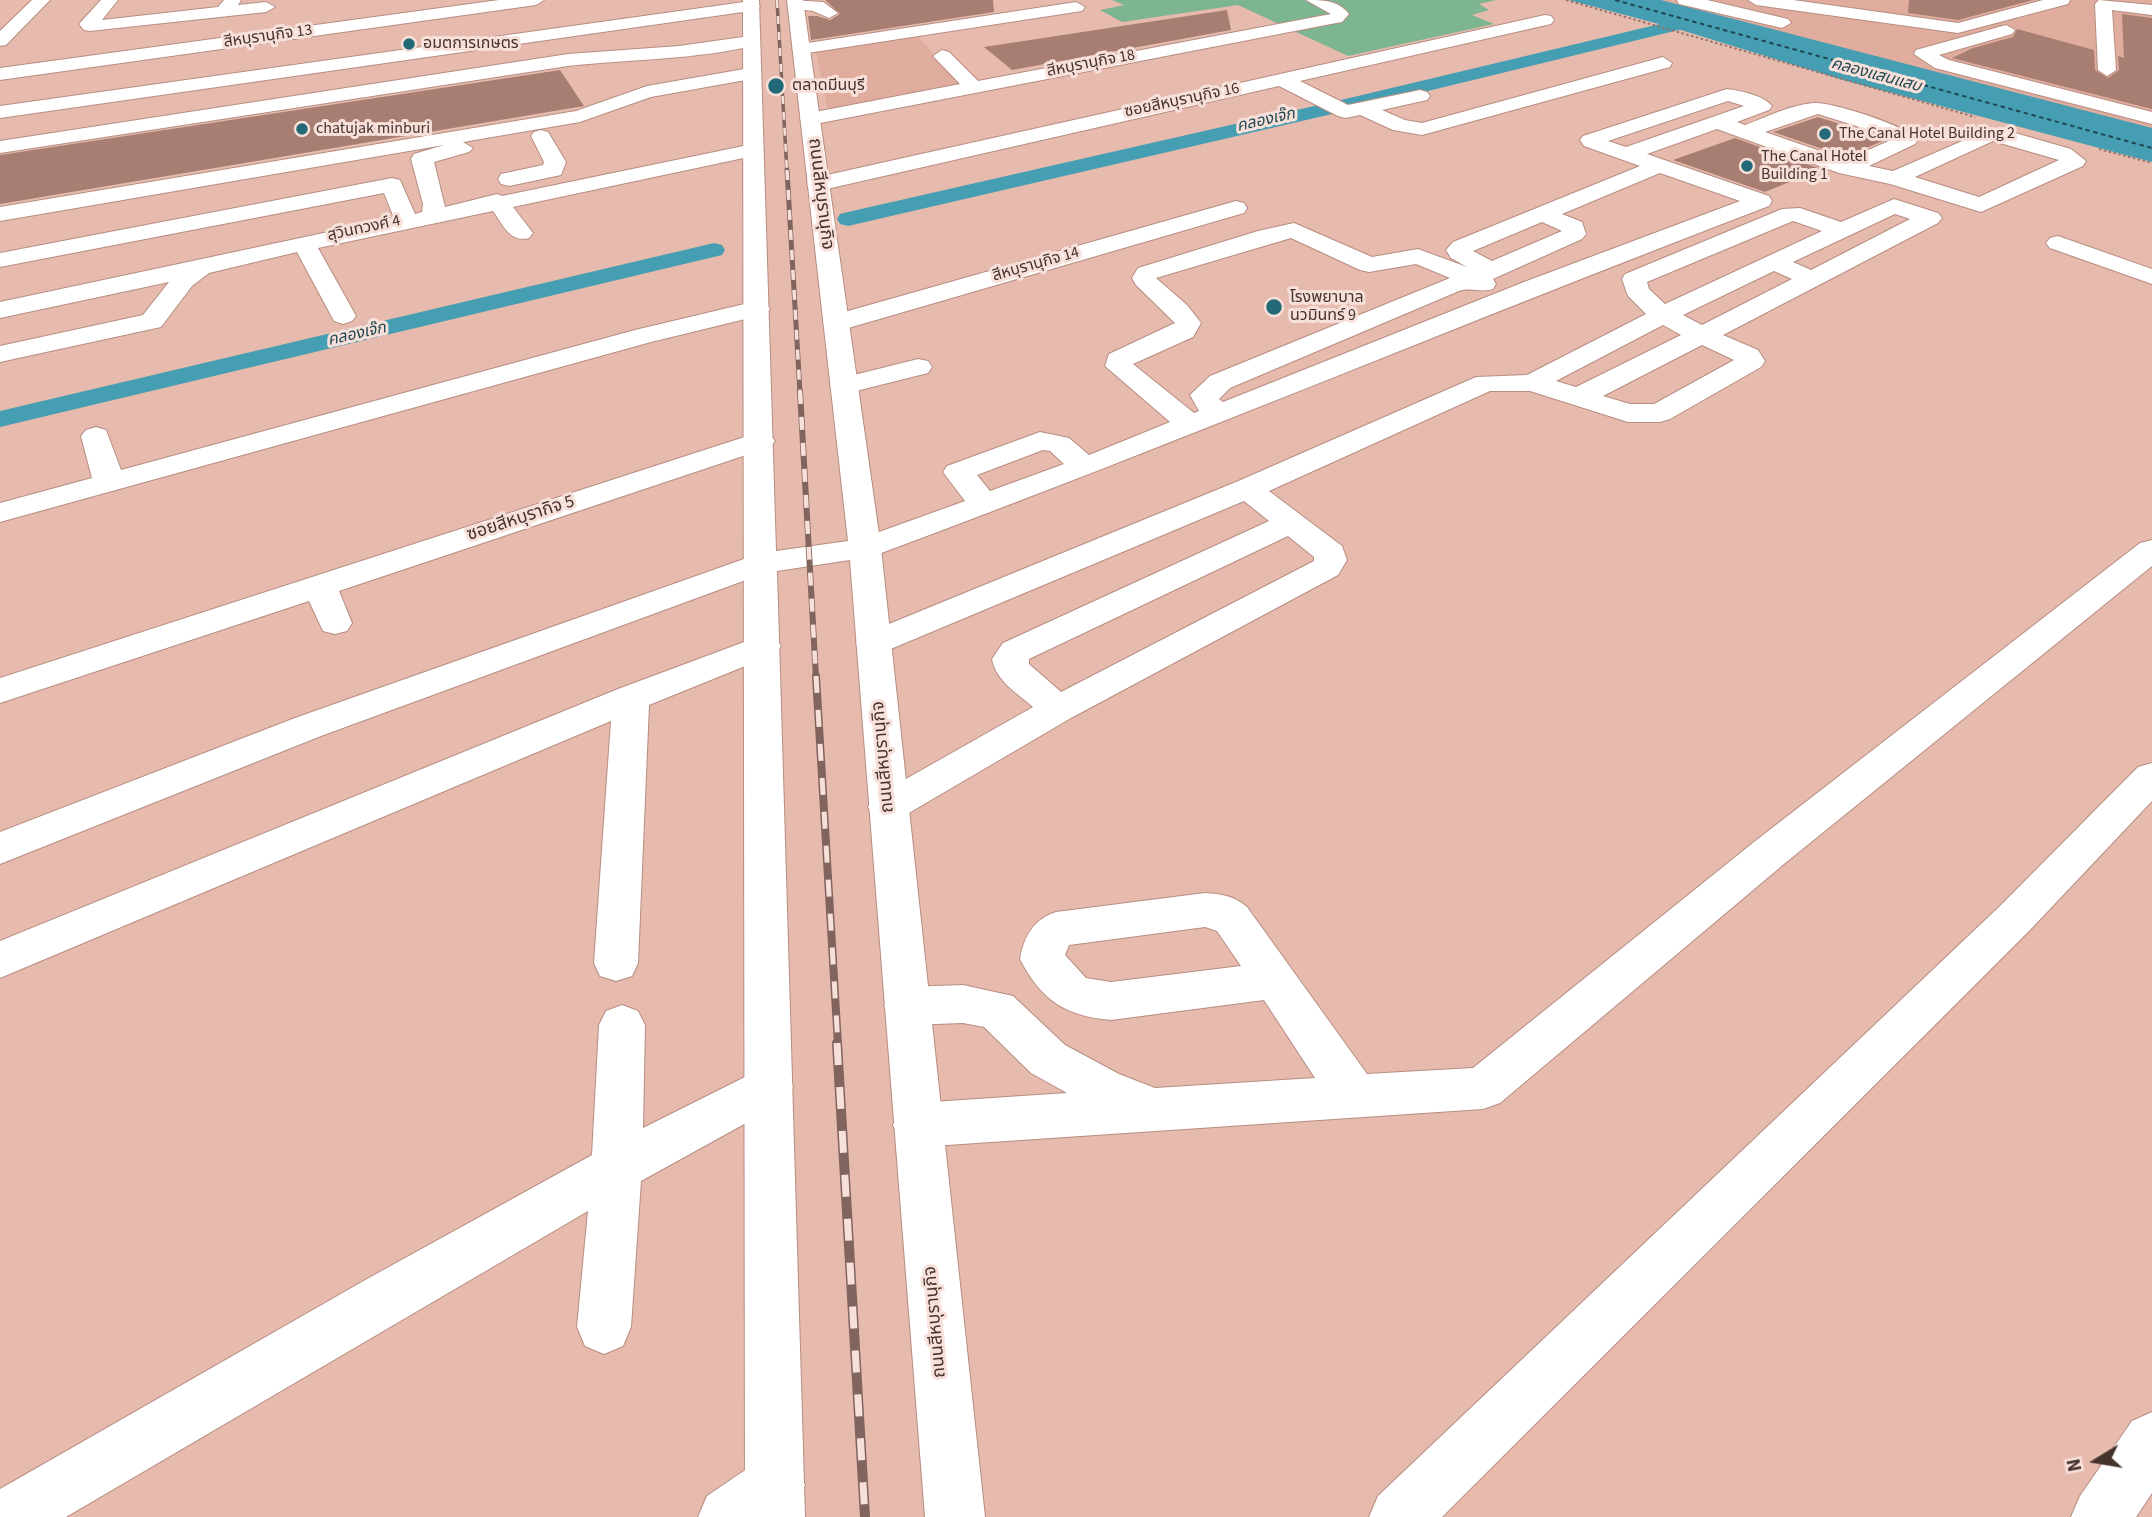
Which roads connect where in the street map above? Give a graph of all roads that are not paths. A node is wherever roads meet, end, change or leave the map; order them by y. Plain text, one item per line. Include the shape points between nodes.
1 (41, 0) edge
2 (110, 0) edge
3 (148, 0) edge
4 (191, 0) edge
5 (536, 0) edge
6 (977, 0) edge
7 (1314, 0) edge
8 (1685, 0) edge
9 (1756, 0) edge
10 (2002, 0) edge
11 (2062, 0) edge
12 (796, 2) edge
13 (2103, 2) edge
14 (751, 3) edge
15 (228, 6) edge
16 (2043, 6) junction
17 (266, 7) dead end
18 (1076, 7) dead end
19 (1967, 7) dead end
20 (2152, 10) edge
21 (829, 13) dead end
22 (1939, 15) junction
23 (178, 17) junction
24 (998, 18) junction
25 (1545, 20) dead end
26 (2010, 22) junction
27 (127, 23) junction
28 (1805, 28) dead end
29 (905, 33) junction
30 (883, 36) junction
31 (1903, 37) dead end
32 (750, 41) junction
33 (801, 49) junction
34 (917, 49) dead end
35 (5, 51) edge
36 (891, 57) dead end
37 (942, 57) dead end
38 (1274, 58) dead end
39 (1663, 63) dead end
40 (2107, 70) dead end
41 (750, 74) junction
42 (1306, 74) junction
43 (1281, 79) junction
44 (180, 86) junction
45 (972, 86) junction
46 (1420, 96) dead end
47 (6, 111) edge
48 (1354, 117) junction
49 (181, 118) junction
50 (1038, 118) dead end
51 (2152, 118) edge
52 (810, 119) junction
53 (1718, 122) junction
54 (618, 123) dead end
55 (1745, 132) junction
56 (545, 144) junction
57 (0, 147) edge
58 (753, 150) junction
59 (1627, 154) junction
60 (380, 155) dead end
61 (1661, 165) junction
62 (1847, 168) junction
63 (817, 175) junction
64 (1634, 176) junction
65 (489, 178) junction
66 (1895, 178) junction
67 (392, 185) junction
68 (457, 189) dead end
69 (430, 194) junction
70 (1236, 208) dead end
71 (0, 214) edge
72 (1729, 214) junction
73 (1544, 215) junction
74 (406, 220) junction
75 (1319, 220) dead end
76 (1841, 230) junction
77 (521, 233) dead end
78 (304, 243) junction
79 (2057, 243) dead end
80 (1403, 258) junction
81 (0, 260) edge
82 (1773, 262) junction
83 (194, 269) junction
84 (1482, 275) junction
85 (2152, 277) edge
86 (1812, 279) junction
87 (1508, 297) junction
88 (757, 309) junction
89 (0, 310) edge
90 (1664, 315) junction
91 (343, 316) dead end
92 (836, 323) junction
93 (1703, 335) junction
94 (0, 354) edge
95 (918, 367) dead end
96 (1532, 383) junction
97 (844, 386) junction
98 (1579, 397) junction
99 (1218, 412) junction
100 (1191, 425) junction
101 (96, 436) dead end
102 (760, 441) junction
103 (1085, 467) junction
104 (109, 483) junction
105 (1247, 489) junction
106 (984, 504) junction
107 (0, 513) edge
108 (1291, 523) junction
109 (865, 548) junction
110 (2152, 550) edge
111 (761, 563) junction
112 (320, 586) junction
113 (335, 624) dead end
114 (874, 643) junction
115 (762, 646) junction
116 (0, 691) edge
117 (631, 698) junction
118 (1058, 709) junction
119 (2152, 777) edge
120 (888, 807) junction
121 (0, 849) edge
122 (0, 960) edge
123 (616, 963) dead end
124 (1275, 980) dead end
125 (907, 1006) junction
126 (622, 1025) dead end
127 (769, 1086) junction
128 (1354, 1096) junction
129 (1153, 1109) junction
130 (918, 1125) junction
131 (617, 1166) junction
132 (604, 1327) dead end
133 (2152, 1441) edge
134 (775, 1501) edge
135 (9, 1517) edge
136 (728, 1517) edge
137 (955, 1517) edge
138 (1399, 1517) edge
139 (2101, 1517) edge

1 - 35 street
2 - 27 street via 88,24
3 - 27 street
4 - 23 street
5 - 35 street, สีหบุรานุกิจ 13
6 - 24 street
7 - 45 street, สีหบุรานุกิจ 18 via 1340,14
8 - 28 street
9 - 22 street
10 - 16 street
11 - 16 street
12 - 21 street
12 - 33 street, ถนนสีหบุรานุกิจ
13 - 20 street
13 - 40 street
14 - 32 street
14 - 44 street
15 - 17 street
15 - 23 street
16 - 26 street
18 - 24 street
19 - 26 street
22 - 26 street
22 - 31 street via 1929,32
23 - 27 street
24 - 29 street
25 - 42 street, ซอยสีหบุรานุกิจ 16
26 - 51 street via 1923,54 1942,64
29 - 30 street
29 - 34 street
30 - 33 street
30 - 36 street
32 - 41 street
32 - 49 street via 679,52 593,57
33 - 52 street, ถนนสีหบุรานุกิจ
35 - 47 street
37 - 45 street
38 - 42 street
39 - 48 street via 1422,129
41 - 58 street
41 - 71 street via 647,92 580,116
42 - 43 street, ซอยสีหบุรานุกิจ 16
43 - 48 street
43 - 63 street, ซอยสีหบุรานุกิจ 16
44 - 47 street
44 - 49 street
45 - 52 street, สีหบุรานุกิจ 18
46 - 48 street
49 - 57 street
50 - 63 street
52 - 63 street, ถนนสีหบุรานุกิจ
53 - 55 street
53 - 59 street
53 - 59 street via 1762,106 1727,95 1590,139
54 - 56 street
55 - 62 street
55 - 62 street via 1819,108 1908,140
56 - 65 street via 555,162 552,170
56 - 69 street via 427,156 422,159
58 - 65 street, สุวินทวงศ์ 4
58 - 88 street
59 - 61 street
60 - 67 street
61 - 64 street
61 - 72 street via 1761,201
62 - 66 street
63 - 92 street, ถนนสีหบุรานุกิจ
64 - 72 street
64 - 73 street
65 - 69 street, สุวินทวงศ์ 4
65 - 69 street
65 - 77 street
66 - 66 street via 1990,135 2071,156 2075,161 1981,205
67 - 74 street
67 - 81 street
68 - 69 street
69 - 74 street, สุวินทวงศ์ 4
70 - 92 street, สีหบุรานุกิจ 14
72 - 87 street
73 - 84 street via 1458,250
73 - 84 street via 1574,227 1574,234
74 - 78 street, สุวินทวงศ์ 4
75 - 80 street
76 - 82 street
76 - 86 street via 1894,206 1930,218
76 - 90 street via 1790,214 1634,279 1633,286 1643,300
78 - 83 street, สุวินทวงศ์ 4
78 - 91 street
79 - 85 street
80 - 84 street via 1426,258
80 - 100 street via 1369,265 1301,232 1283,231 1147,273 1146,284 1188,323 1184,331 1119,360 1119,366
82 - 86 street
82 - 90 street
83 - 89 street, สุวินทวงศ์ 4
83 - 94 street via 152,320
84 - 87 street
84 - 99 street via 1220,382 1204,395
86 - 93 street
87 - 99 street
88 - 102 street
88 - 104 street
90 - 93 street
90 - 96 street
92 - 97 street, ถนนสีหบุรานุกิจ
93 - 98 street
93 - 98 street via 1751,361 1660,413 1628,413
95 - 97 street
96 - 98 street
96 - 105 street via 1486,383
97 - 109 street, ถนนสีหบุรานุกิจ
99 - 100 street
100 - 103 street
101 - 104 street
102 - 111 street
102 - 112 street, ซอยสีหบุรากิจ 5
103 - 106 street
103 - 106 street via 1059,444 1040,441 958,472
104 - 107 street
105 - 108 street
105 - 114 street
106 - 109 street
108 - 118 street via 1330,553 1326,568
108 - 118 street via 1016,650 1010,659 1012,669
109 - 111 street
109 - 114 street, ถนนสีหบุรานุกิจ
110 - 128 street via 1483,1087
111 - 115 street
111 - 121 street via 308,727
112 - 113 street
112 - 116 street, ซอยสีหบุรากิจ 5
114 - 120 street, ถนนสีหบุรานุกิจ
115 - 117 street
115 - 127 street
117 - 122 street
117 - 123 street
118 - 120 street
119 - 138 street via 2015,918
120 - 125 street, ถนนสีหบุรานุกิจ
124 - 128 street
125 - 129 street via 963,1004 997,1010 1048,1059 1102,1089
125 - 130 street, ถนนสีหบุรานุกิจ
126 - 131 street
127 - 131 street
127 - 134 street
128 - 129 street
129 - 130 street
130 - 137 street, ถนนสีหบุรานุกิจ
131 - 132 street
131 - 135 street
133 - 139 street
134 - 136 street

